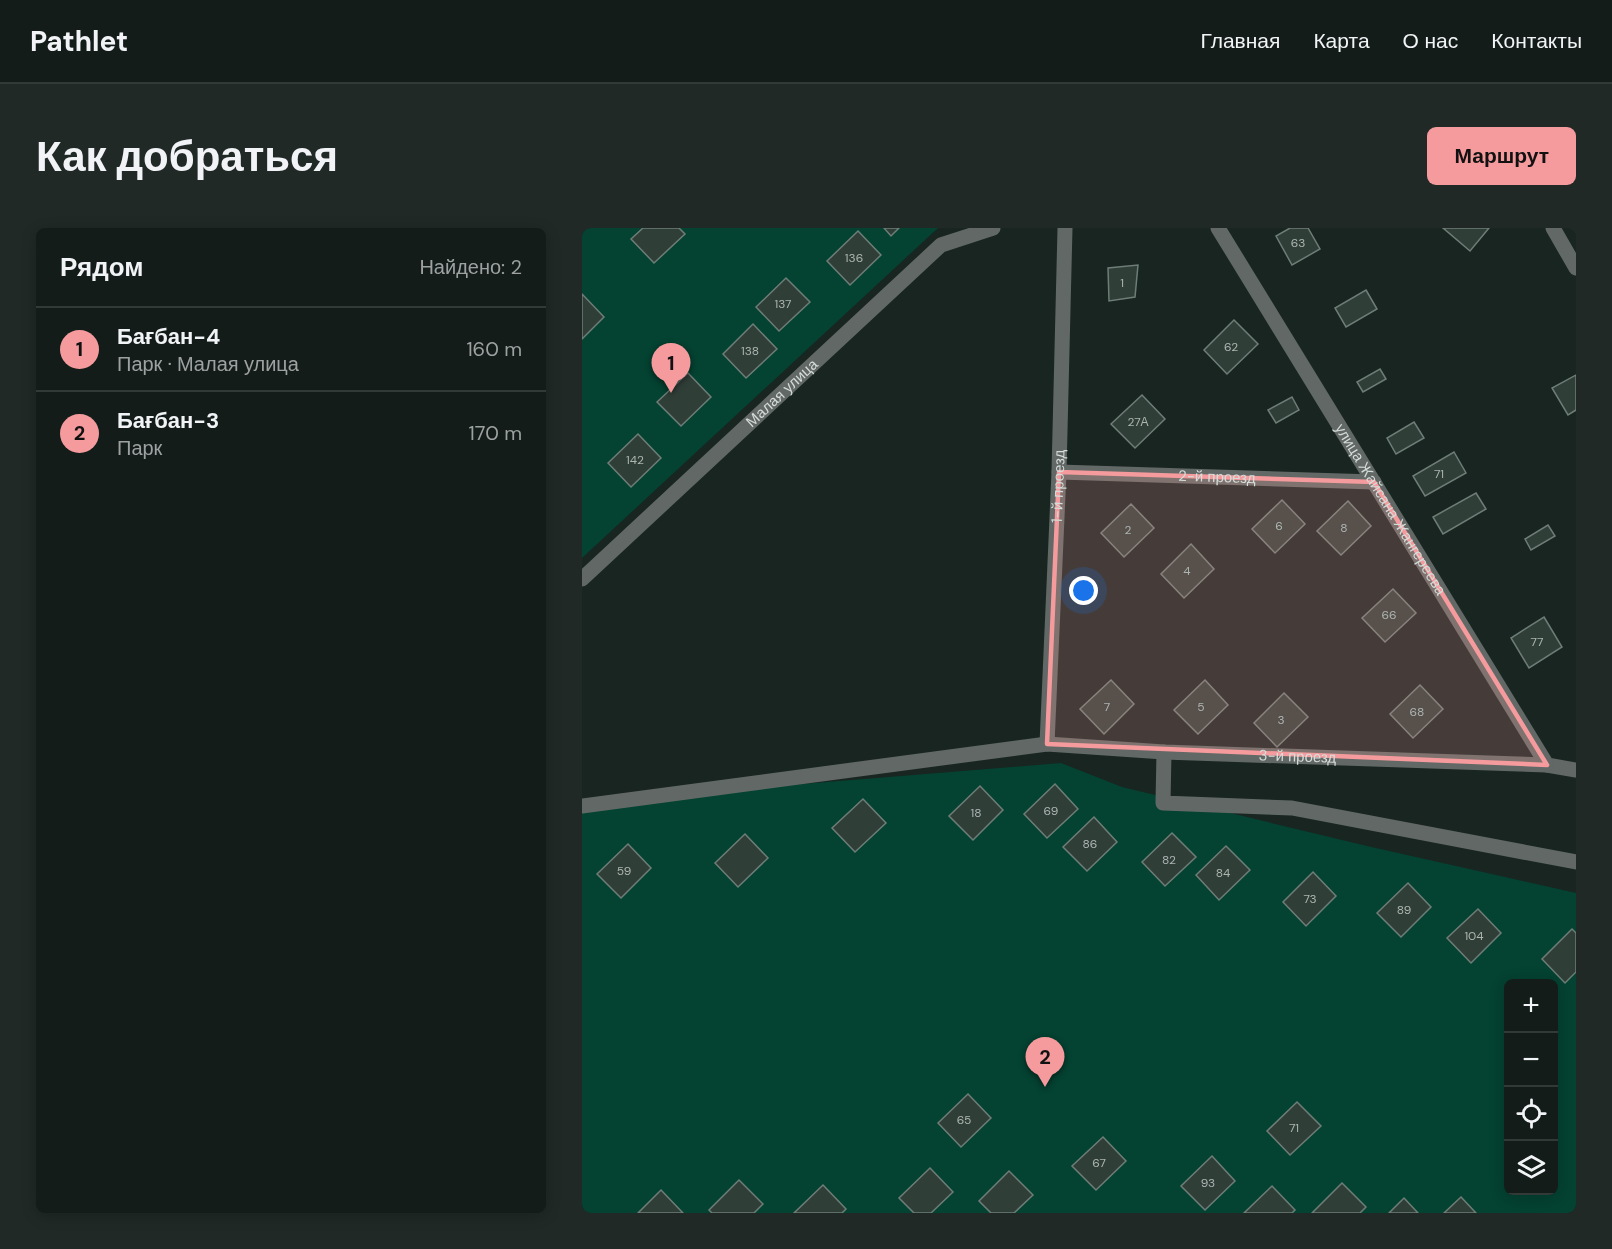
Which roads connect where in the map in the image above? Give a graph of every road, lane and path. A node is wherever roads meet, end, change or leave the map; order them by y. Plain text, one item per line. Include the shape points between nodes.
1 (993, 228) edge
2 (1065, 228) edge
3 (1218, 228) edge
4 (1553, 228) edge
5 (1576, 268) edge
6 (1059, 472) junction
7 (1374, 482) junction
8 (582, 579) edge
9 (1047, 744) junction
10 (1164, 752) junction
11 (1547, 765) junction
12 (1576, 770) edge
13 (582, 806) edge
14 (1576, 862) edge

1 - 8 street, Малая улица via 941,245
2 - 6 street, 1-й проезд
3 - 7 street, улица Жайсана Жангереева
4 - 5 street
6 - 7 street, 2-й проезд
6 - 9 street, 1-й проезд
7 - 11 street, улица Жайсана Жангереева
9 - 10 street, 3-й проезд
9 - 13 street, 3-й проезд
10 - 11 street, 3-й проезд
10 - 14 street via 1163,803 1292,808
11 - 12 street

